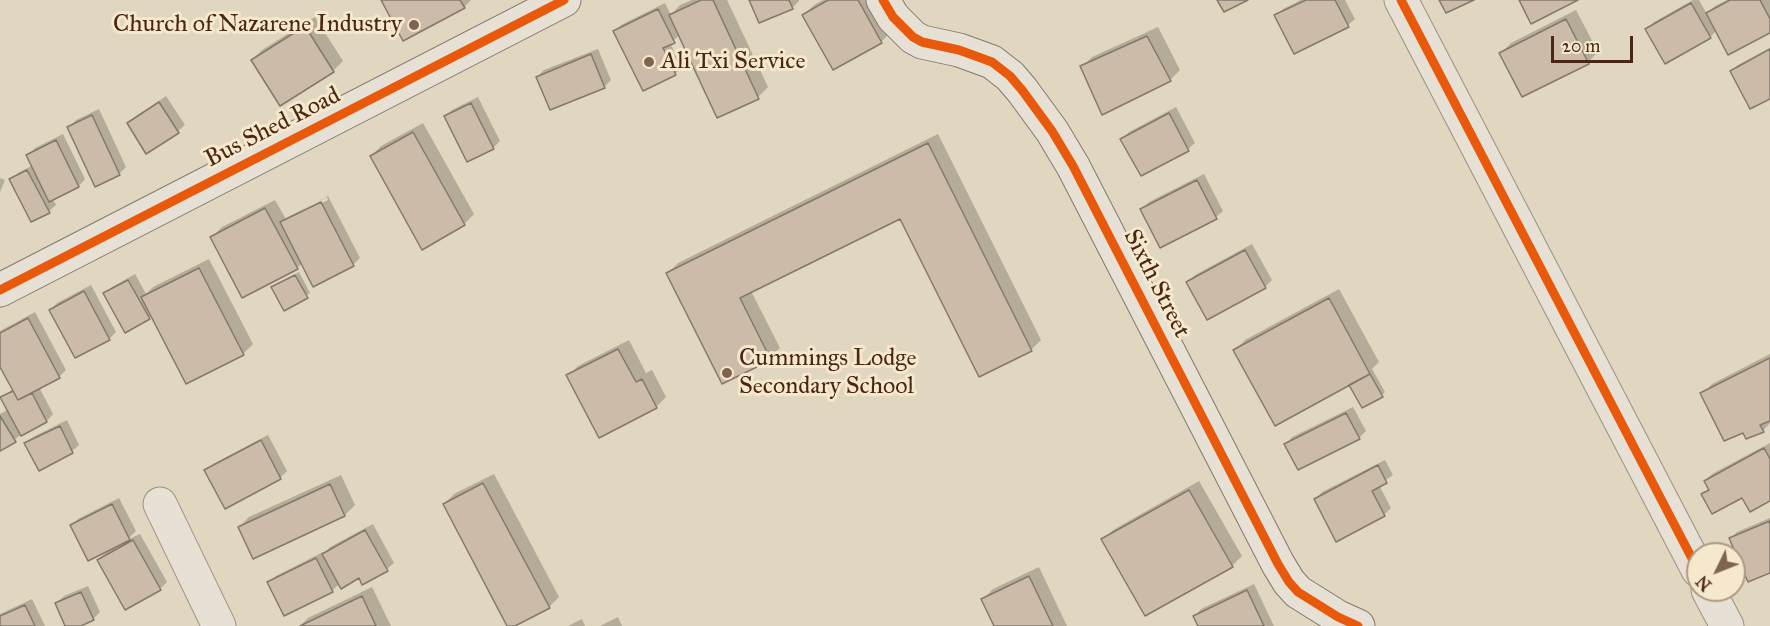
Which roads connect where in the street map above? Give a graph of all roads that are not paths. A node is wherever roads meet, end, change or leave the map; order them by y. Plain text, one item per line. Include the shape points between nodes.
1 (564, 0) edge
2 (883, 0) edge
3 (1401, 0) edge
4 (0, 290) edge
5 (160, 504) dead end
6 (1686, 547) edge
7 (1714, 602) edge
8 (213, 624) edge
9 (1358, 626) edge
10 (1727, 626) edge

1 - 4 street, Bus Shed Road
2 - 9 street, Sixth Street via 913,37 992,62 1022,90 1073,166 1289,582 1298,592
3 - 6 street
5 - 8 street
7 - 10 street

